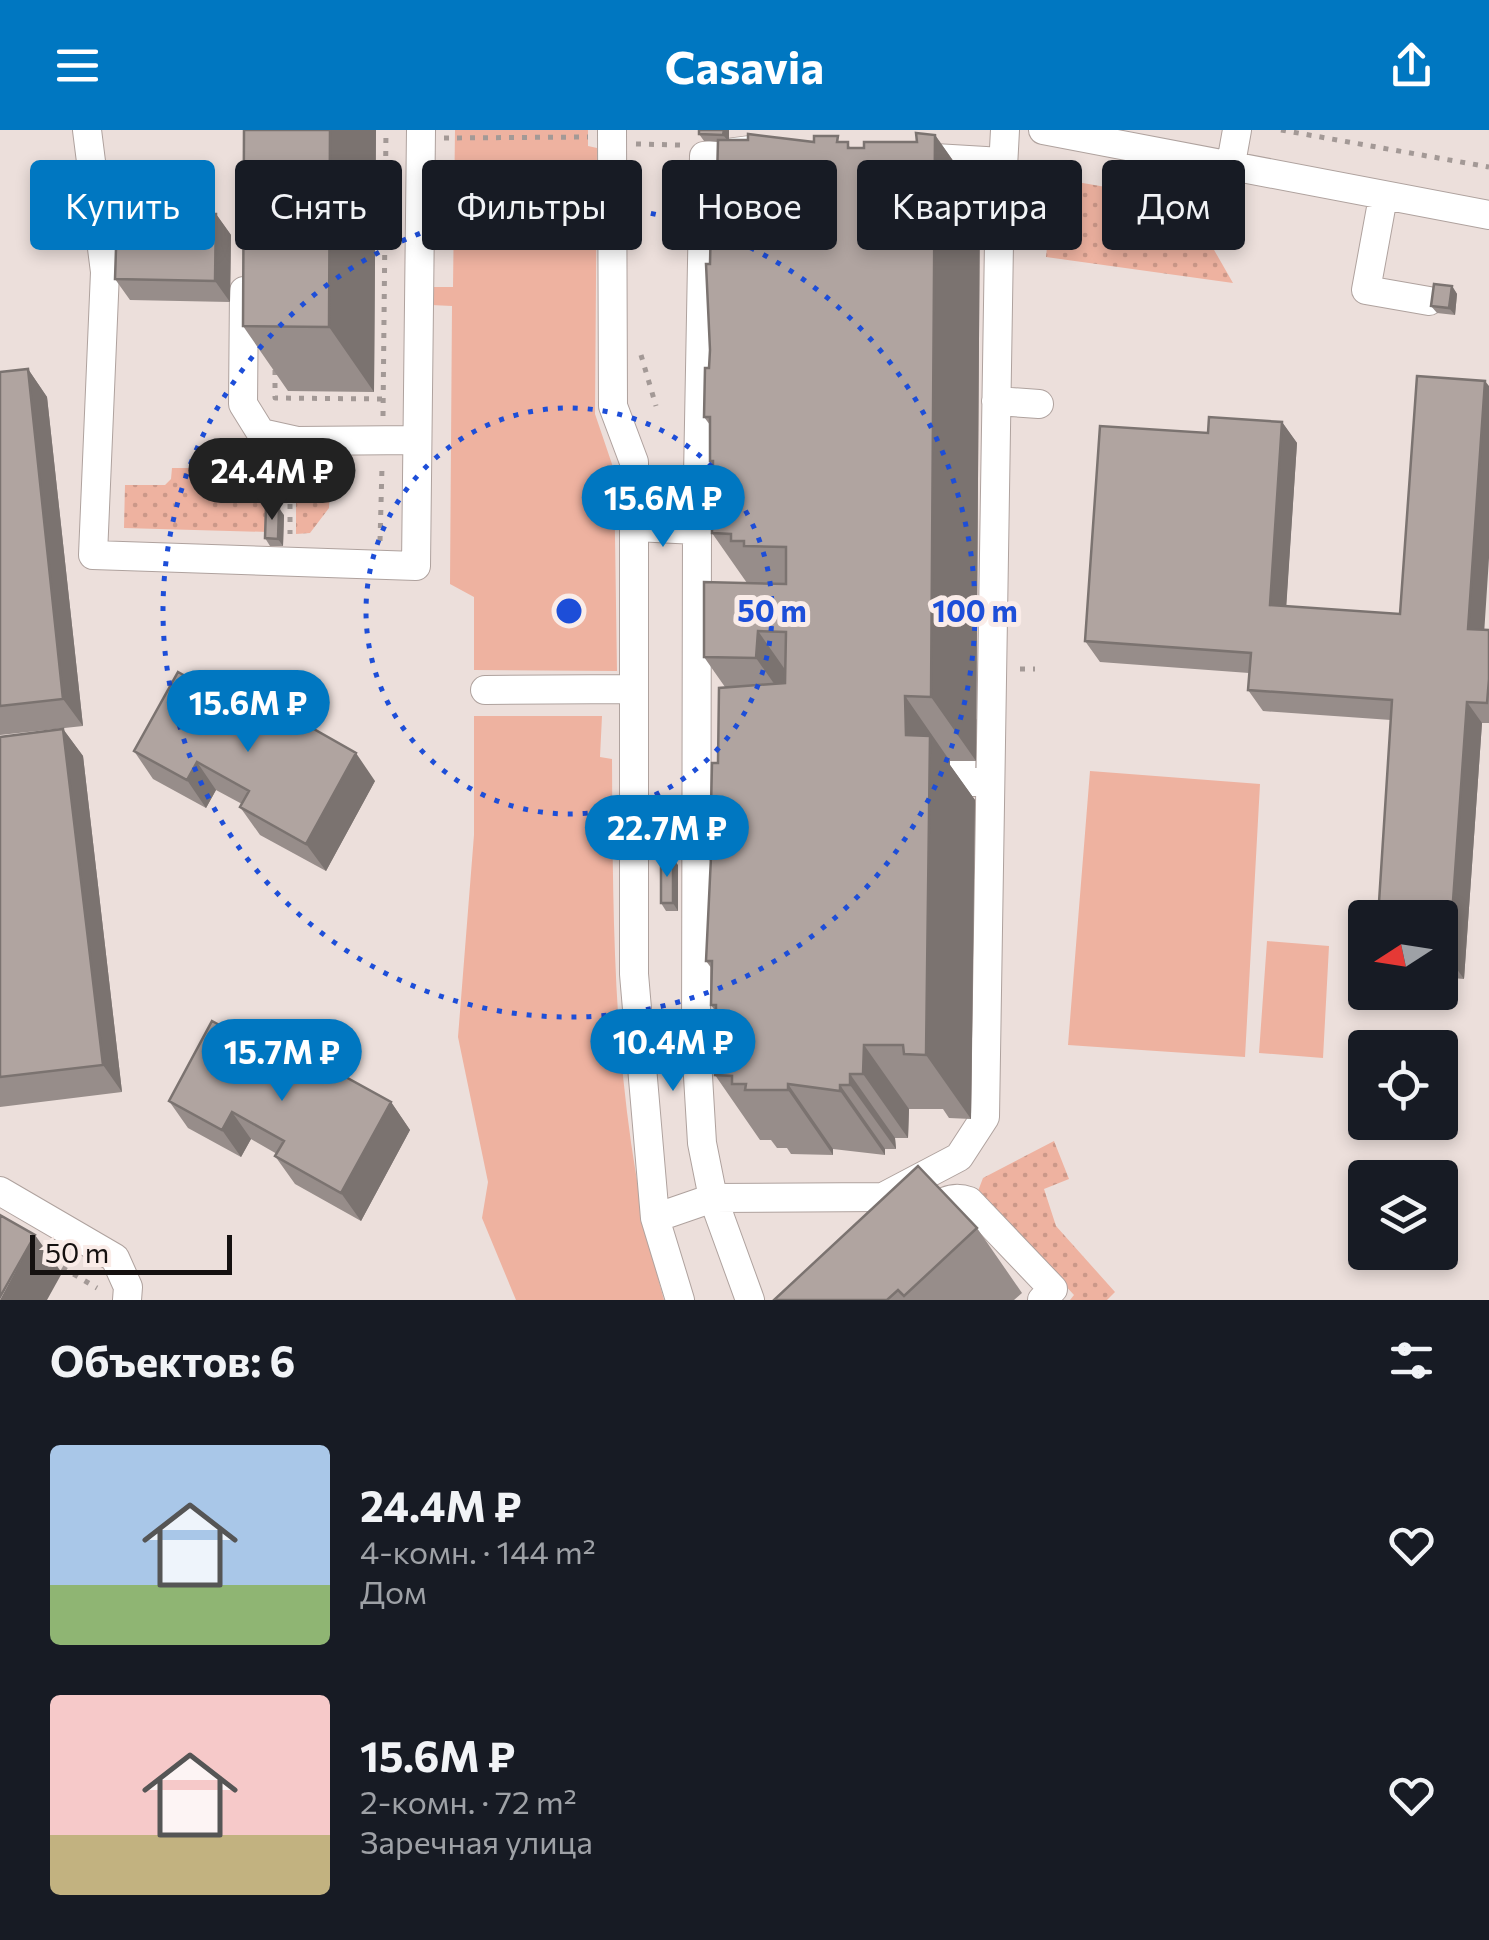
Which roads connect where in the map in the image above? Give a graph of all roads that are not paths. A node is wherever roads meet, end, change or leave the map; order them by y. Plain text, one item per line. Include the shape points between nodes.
1 (87, 130) edge
2 (1005, 130) edge
3 (1043, 130) edge
4 (1237, 130) edge
5 (420, 134) edge
6 (611, 137) edge
7 (782, 151) edge
8 (896, 156) edge
9 (917, 160) edge
10 (1002, 160) edge
11 (1191, 160) edge
12 (1231, 160) edge
13 (1245, 171) edge
14 (1383, 197) junction
15 (1489, 215) edge
16 (1000, 250) edge
17 (244, 267) edge
18 (1429, 301) edge
19 (102, 337) junction
20 (131, 338) dead end
21 (996, 401) junction
22 (1039, 404) dead end
23 (416, 440) junction
24 (635, 528) junction
25 (697, 530) junction
26 (632, 689) junction
27 (485, 690) dead end
28 (962, 702) dead end
29 (990, 782) junction
30 (959, 1120) dead end
31 (959, 1157) junction
32 (0, 1192) edge
33 (714, 1198) junction
34 (655, 1218) junction
35 (894, 1241) edge
36 (118, 1297) edge
37 (680, 1300) edge
38 (750, 1300) edge
39 (1042, 1300) edge

1 - 19 street via 106,272
2 - 10 street
3 - 11 street
4 - 12 street
5 - 23 street
6 - 24 street via 613,406 634,462
7 - 25 street via 704,156
8 - 9 street
13 - 14 street
14 - 15 street
14 - 18 street via 1366,290
16 - 21 street
17 - 23 street via 243,404 261,433 279,439
19 - 20 street
19 - 23 street via 93,555 416,566
21 - 22 street
21 - 29 street
24 - 25 street
24 - 26 street
25 - 33 street via 696,1043 702,1143
26 - 27 street
26 - 34 street via 634,974
28 - 29 street via 961,782
29 - 31 street via 985,1117
30 - 31 street
31 - 33 street via 883,1197
32 - 36 street via 115,1258 128,1287
33 - 34 street
33 - 38 street
34 - 37 street
35 - 39 street via 944,1201 970,1201 1053,1288

